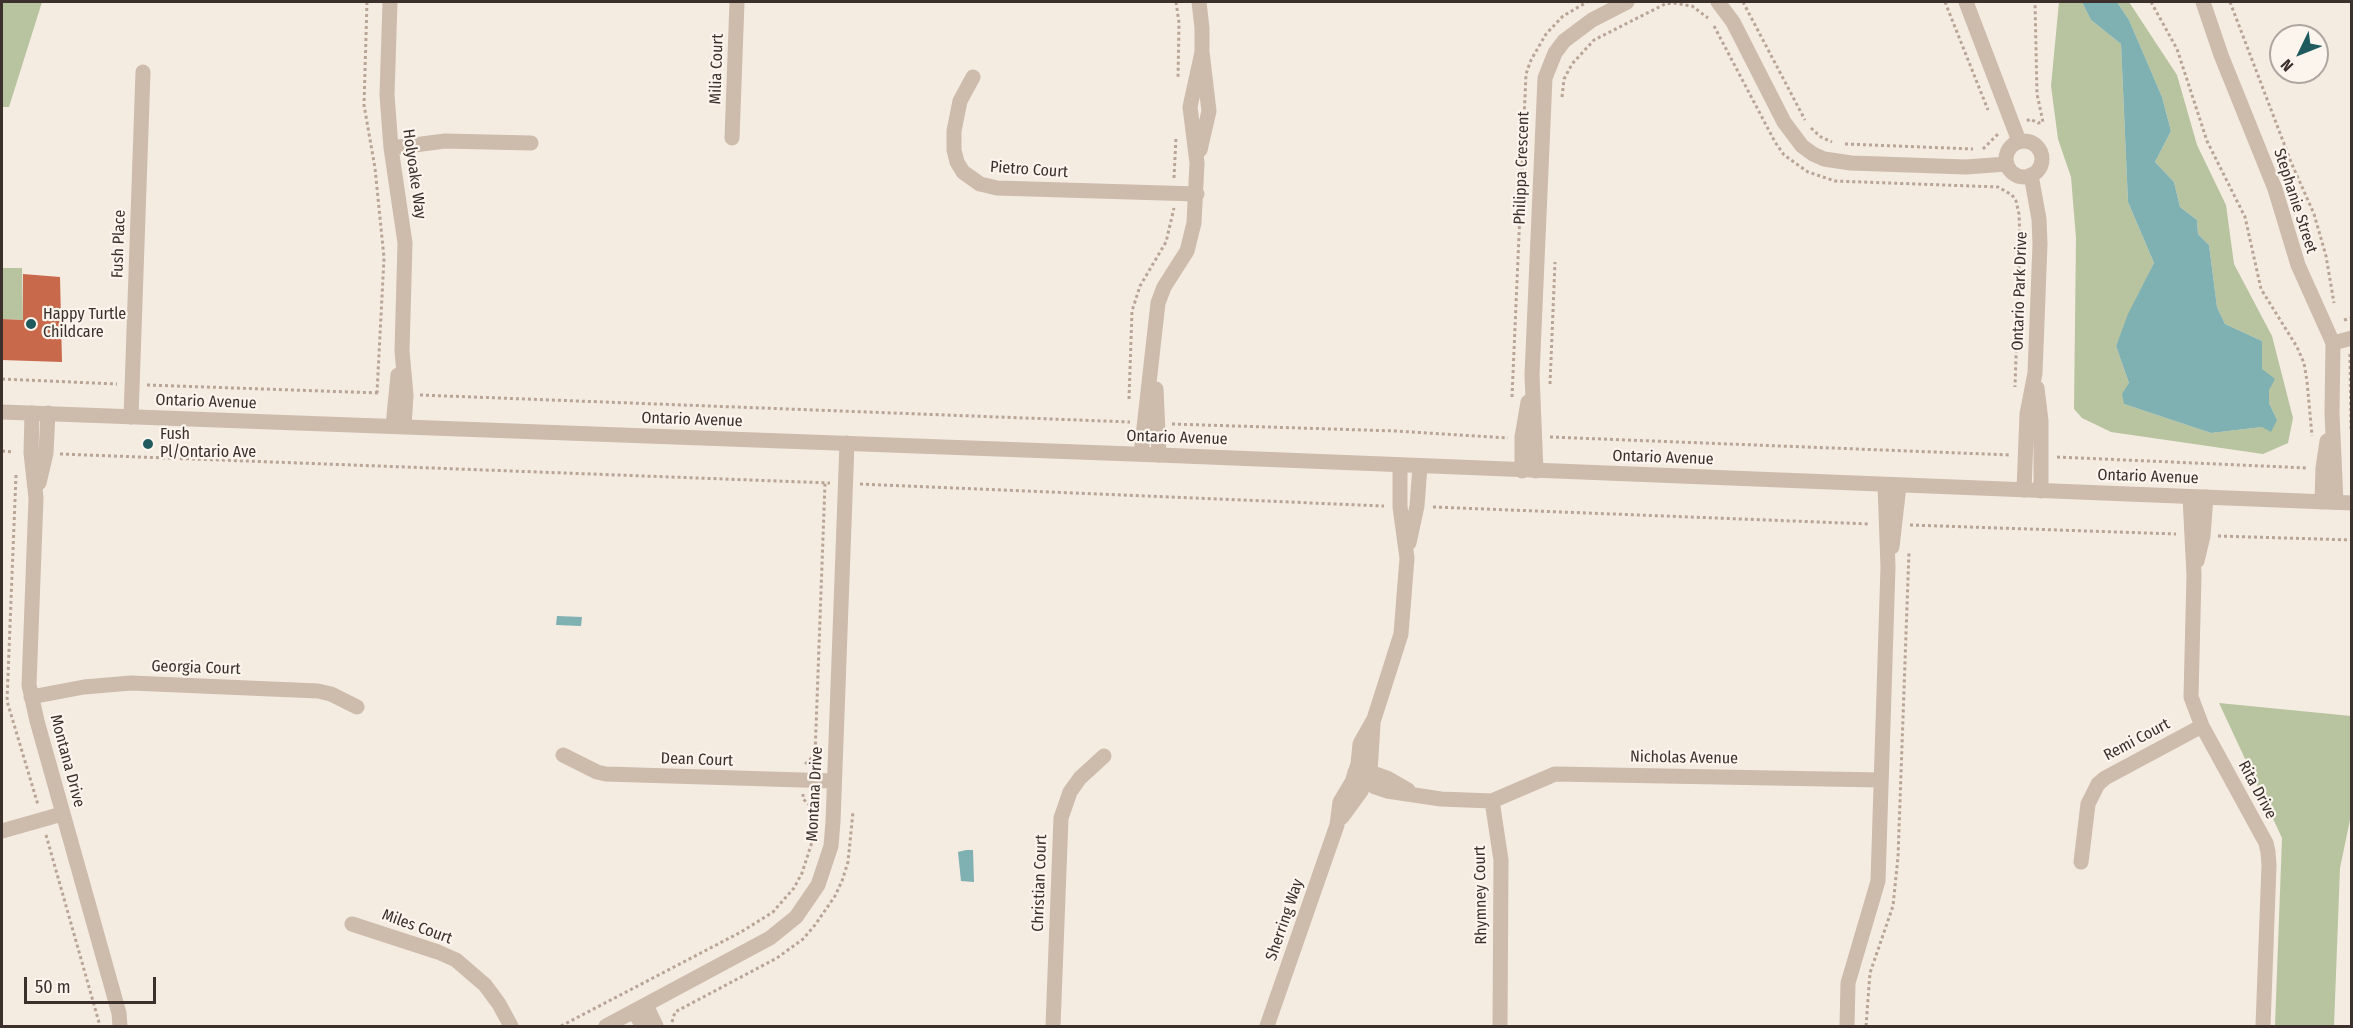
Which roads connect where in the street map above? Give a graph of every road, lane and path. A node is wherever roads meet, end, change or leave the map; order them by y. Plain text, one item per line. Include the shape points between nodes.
1 (367, 2) edge
2 (390, 2) edge
3 (737, 2) edge
4 (1199, 2) edge
5 (1627, 2) edge
6 (1718, 2) edge
7 (1743, 2) edge
8 (1945, 2) edge
9 (1966, 2) edge
10 (2035, 2) edge
11 (2151, 2) edge
12 (2203, 2) edge
13 (2230, 2) edge
14 (143, 72) dead end
15 (973, 77) dead end
16 (1561, 103) dead end
17 (1989, 112) dead end
18 (2015, 126) junction
19 (732, 138) dead end
20 (2019, 141) junction
21 (531, 143) dead end
22 (391, 148) junction
23 (2007, 164) junction
24 (2031, 175) junction
25 (1197, 194) junction
26 (1555, 258) dead end
27 (2335, 308) dead end
28 (2352, 318) edge
29 (2337, 319) dead end
30 (2344, 320) junction
31 (2344, 340) edge
32 (2351, 359) edge
33 (2035, 373) junction
34 (2, 379) edge
35 (132, 384) junction
36 (2014, 387) dead end
37 (1550, 389) dead end
38 (377, 393) junction
39 (400, 394) junction
40 (2, 412) edge
41 (32, 413) junction
42 (48, 413) junction
43 (2332, 414) junction
44 (131, 417) junction
45 (1151, 423) junction
46 (398, 426) junction
47 (2350, 436) edge
48 (1530, 437) junction
49 (2312, 439) dead end
50 (847, 444) junction
51 (2013, 444) dead end
52 (2, 451) edge
53 (38, 453) junction
54 (1141, 454) junction
55 (1159, 455) junction
56 (2018, 455) junction
57 (2041, 456) junction
58 (2310, 458) dead end
59 (1400, 465) junction
60 (1420, 466) junction
61 (2316, 468) junction
62 (1529, 471) junction
63 (845, 483) junction
64 (1892, 485) junction
65 (2024, 490) junction
66 (2041, 491) junction
67 (2190, 497) junction
68 (2206, 497) junction
69 (2337, 502) edge
70 (1417, 506) junction
71 (1400, 507) junction
72 (1891, 524) junction
73 (2197, 535) junction
74 (2352, 540) edge
75 (1407, 558) junction
76 (31, 697) junction
77 (357, 707) dead end
78 (2202, 726) junction
79 (563, 755) dead end
80 (1104, 756) dead end
81 (1364, 775) junction
82 (1881, 780) junction
83 (834, 781) junction
84 (1492, 801) junction
85 (62, 814) junction
86 (2, 831) edge
87 (2081, 862) dead end
88 (352, 924) dead end
89 (640, 1009) junction
90 (120, 1026) edge
91 (511, 1026) edge
92 (606, 1026) edge
93 (644, 1026) edge
94 (656, 1026) edge
95 (1053, 1026) edge
96 (1267, 1026) edge
97 (1500, 1026) edge
98 (1847, 1026) edge
99 (2263, 1026) edge

1 - 38 path via 364,105 384,258
2 - 22 street, Holyoake Way via 387,95
3 - 19 street, Milia Court
4 - 25 street via 1209,111 1197,163
5 - 48 street, Philippa Crescent via 1592,20 1564,41 1545,78
6 - 23 street via 1733,22 1784,122 1813,154 1851,163 1966,167
7 - 18 path via 1804,120 1831,142 1983,149 1997,134
8 - 17 path
9 - 18 street
10 - 18 path via 2037,94 2043,122 2030,119
11 - 49 path via 2177,49 2207,141 2245,217 2261,289 2304,363
12 - 31 street, Stephanie Street via 2275,189 2298,265
13 - 27 path via 2314,214
14 - 35 street, Fush Place
15 - 25 street, Pietro Court via 960,101 954,150 963,172 980,184
16 - 36 path via 1564,80 1572,64 1594,40 1657,8 1684,4 1713,23 1774,141 1808,172 1835,181 2000,187 2012,195 2019,214
18 - 20 street
20 - 23 street via 2007,153
20 - 24 street via 2036,145 2042,156 2040,167
21 - 22 street via 445,141
22 - 39 street, Holyoake Way via 405,243
23 - 24 street via 2019,176
24 - 33 street, Ontario Park Drive via 2040,244
25 - 45 street via 1192,237 1164,287 1154,320
26 - 37 path
28 - 30 path
29 - 30 path
30 - 31 path
31 - 32 path
31 - 43 street, Stephanie Street
32 - 47 path
33 - 56 street, Ontario Park Drive
33 - 57 street, Ontario Park Drive
34 - 35 path
35 - 38 path
35 - 44 street, Fush Place
38 - 39 path
39 - 45 path
39 - 46 street, Holyoake Way
40 - 41 street, Ontario Avenue
41 - 42 street, Ontario Avenue
41 - 53 street, Montana Drive
42 - 44 street, Ontario Avenue
42 - 53 street, Montana Drive
43 - 61 street, Stephanie Street
43 - 69 street, Stephanie Street
44 - 46 street, Ontario Avenue
45 - 48 path
45 - 54 street
45 - 55 street
46 - 50 street, Ontario Avenue
48 - 56 path
48 - 62 street, Philippa Crescent
50 - 54 street, Ontario Avenue
50 - 63 street, Montana Drive
51 - 56 path
52 - 53 path
53 - 63 path
53 - 76 street, Montana Drive via 28,667
54 - 55 street, Ontario Avenue
55 - 59 street, Ontario Avenue
56 - 65 street, Ontario Park Drive
57 - 61 path
57 - 66 street, Ontario Park Drive
58 - 61 path
59 - 60 street, Ontario Avenue
59 - 71 street, Sherring Way
60 - 62 street, Ontario Avenue
60 - 70 street, Sherring Way
61 - 69 street, Stephanie Street
62 - 64 street, Ontario Avenue
63 - 71 path
63 - 83 street, Montana Drive
64 - 65 street, Ontario Avenue
64 - 72 street
65 - 66 street, Ontario Avenue
66 - 67 street, Ontario Avenue
67 - 68 street, Ontario Avenue
67 - 73 street, Rita Drive
68 - 69 street, Ontario Avenue
68 - 73 street, Rita Drive
70 - 72 path
70 - 75 street, Sherring Way
71 - 75 street, Sherring Way
72 - 73 path
72 - 82 street
73 - 74 path
73 - 78 street, Rita Drive via 2190,684
75 - 81 street, Sherring Way via 1401,634 1374,718 1360,744
76 - 77 street, Georgia Court via 131,683 318,691
76 - 85 street, Montana Drive
78 - 87 street, Remi Court via 2098,784 2088,804
78 - 99 street, Rita Drive via 2268,852
79 - 83 street, Dean Court via 606,774
80 - 95 street, Christian Court via 1070,792 1061,818
81 - 84 street via 1387,778 1419,796
81 - 96 street, Sherring Way via 1340,802 1337,825
82 - 84 street, Nicholas Avenue via 1555,774
82 - 98 street via 1878,881 1848,982
83 - 89 street, Montana Drive via 828,857 818,885 796,917 770,938
84 - 97 street, Rhymney Court via 1501,860
85 - 86 street
85 - 90 street, Montana Drive
88 - 91 street, Miles Court via 456,960 485,985
89 - 92 street, Montana Drive
89 - 93 street
89 - 94 street

